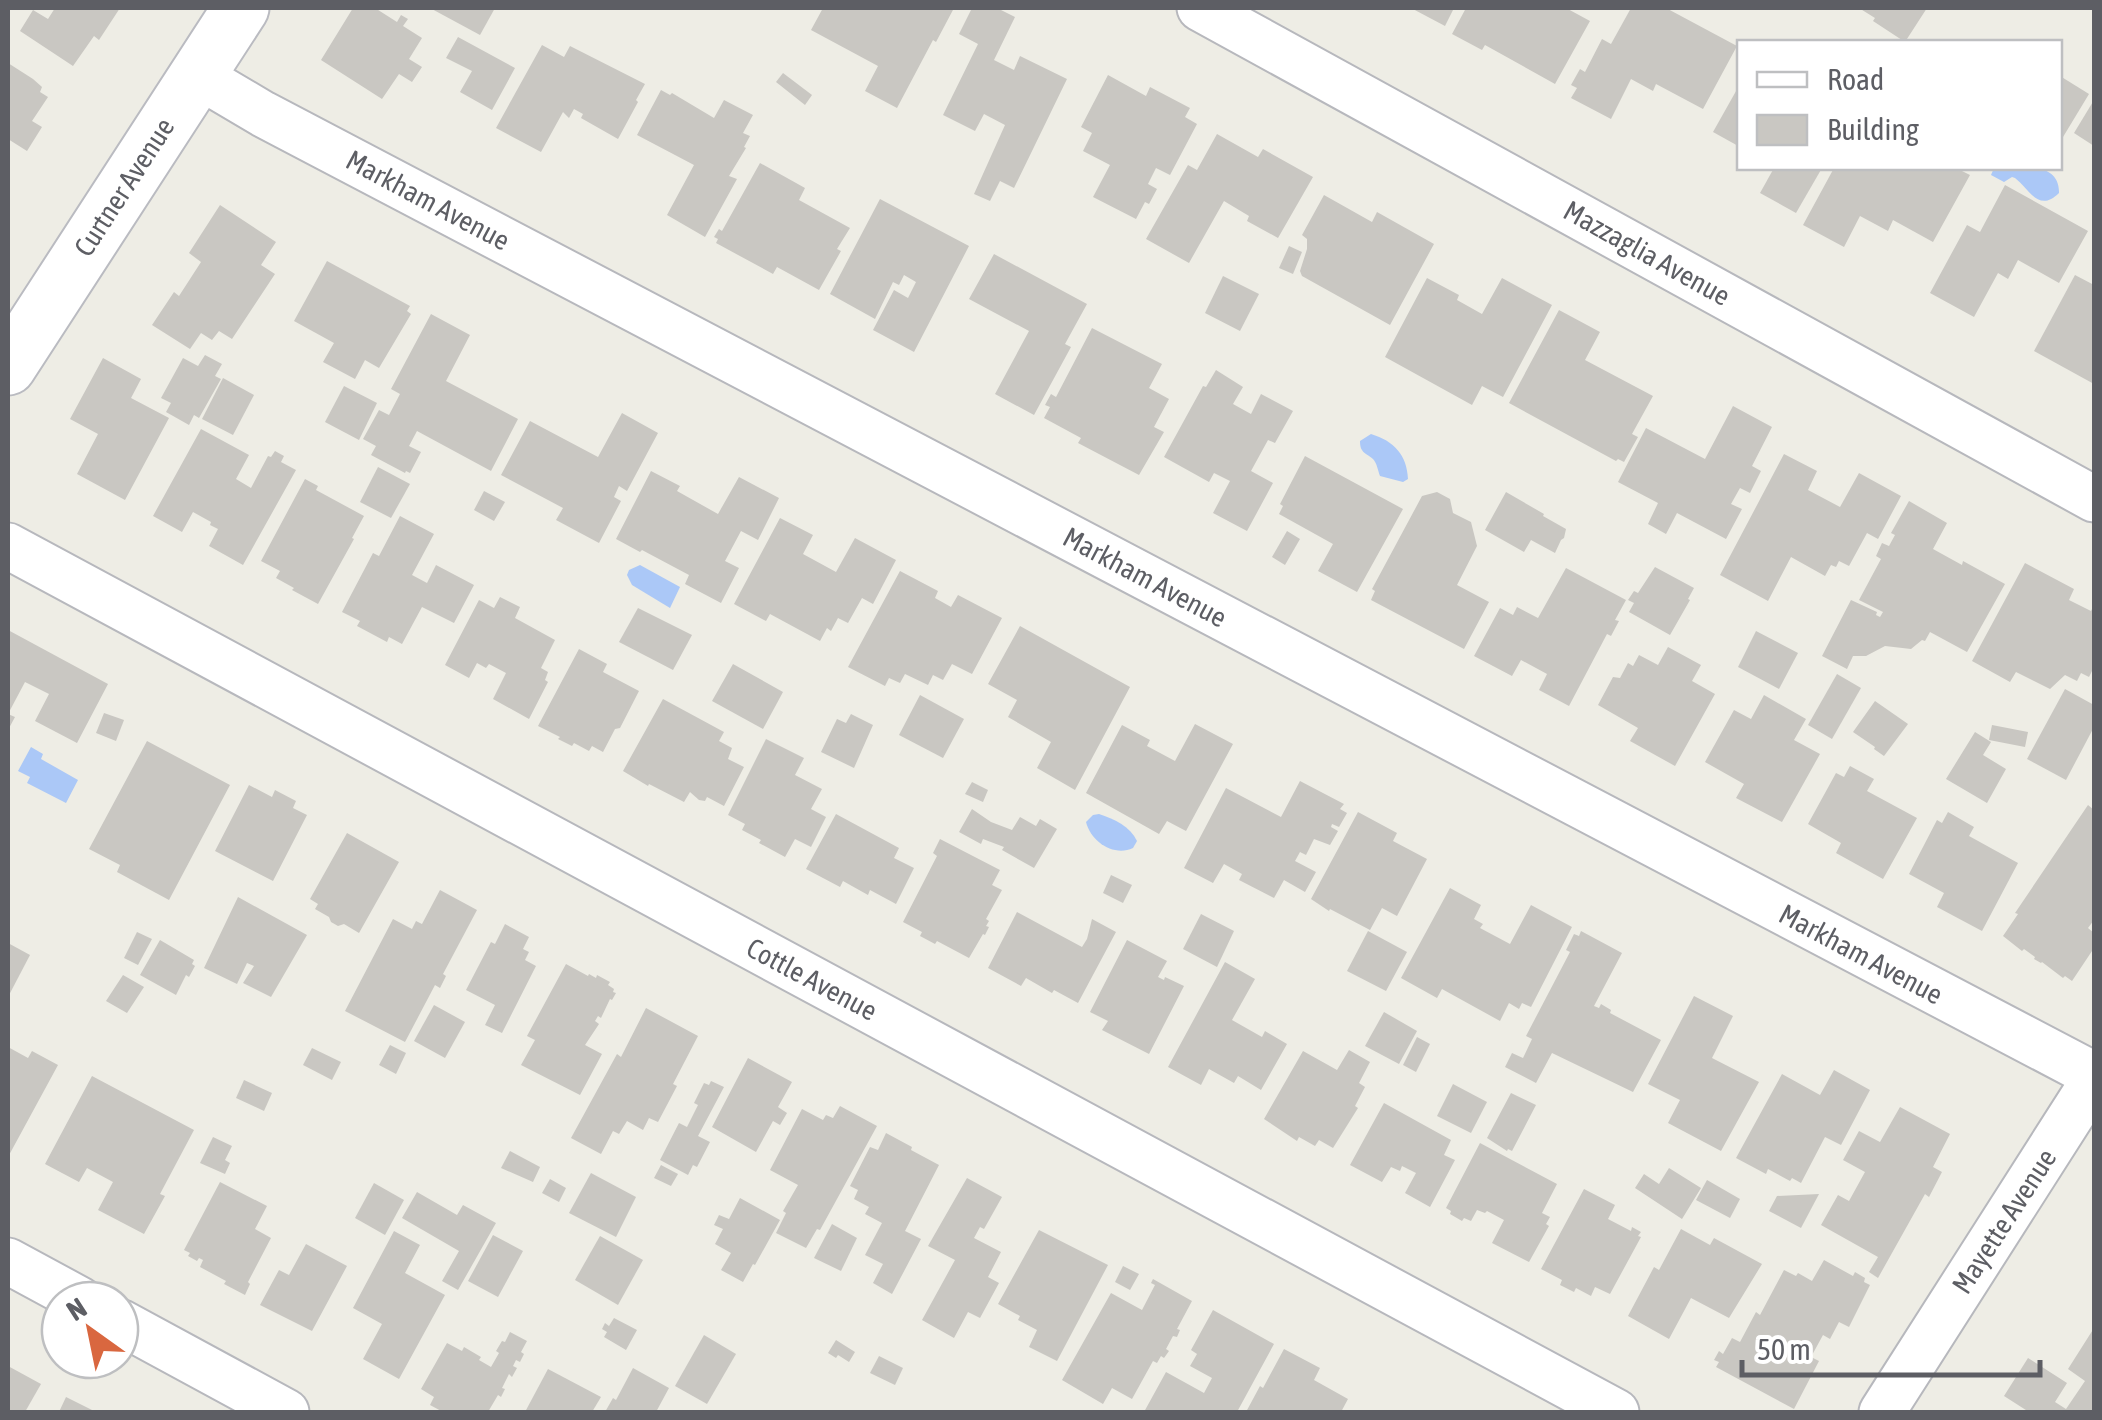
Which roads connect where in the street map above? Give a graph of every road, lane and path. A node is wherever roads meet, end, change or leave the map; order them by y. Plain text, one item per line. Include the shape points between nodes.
1 (241, 8) edge
2 (1200, 8) edge
3 (197, 75) junction
4 (8, 367) edge
5 (2094, 499) edge
6 (8, 546) edge
7 (2094, 1077) edge
8 (8, 1261) edge
9 (43, 1280) edge
10 (140, 1333) edge
11 (286, 1412) edge
12 (1616, 1412) edge
13 (1882, 1412) edge

1 - 3 main road, Curtner Avenue
2 - 5 street, Mazzaglia Avenue
3 - 4 main road, Curtner Avenue
3 - 7 street, Markham Avenue
6 - 12 street, Cottle Avenue
7 - 13 street, Mayette Avenue
8 - 9 street
10 - 11 street

